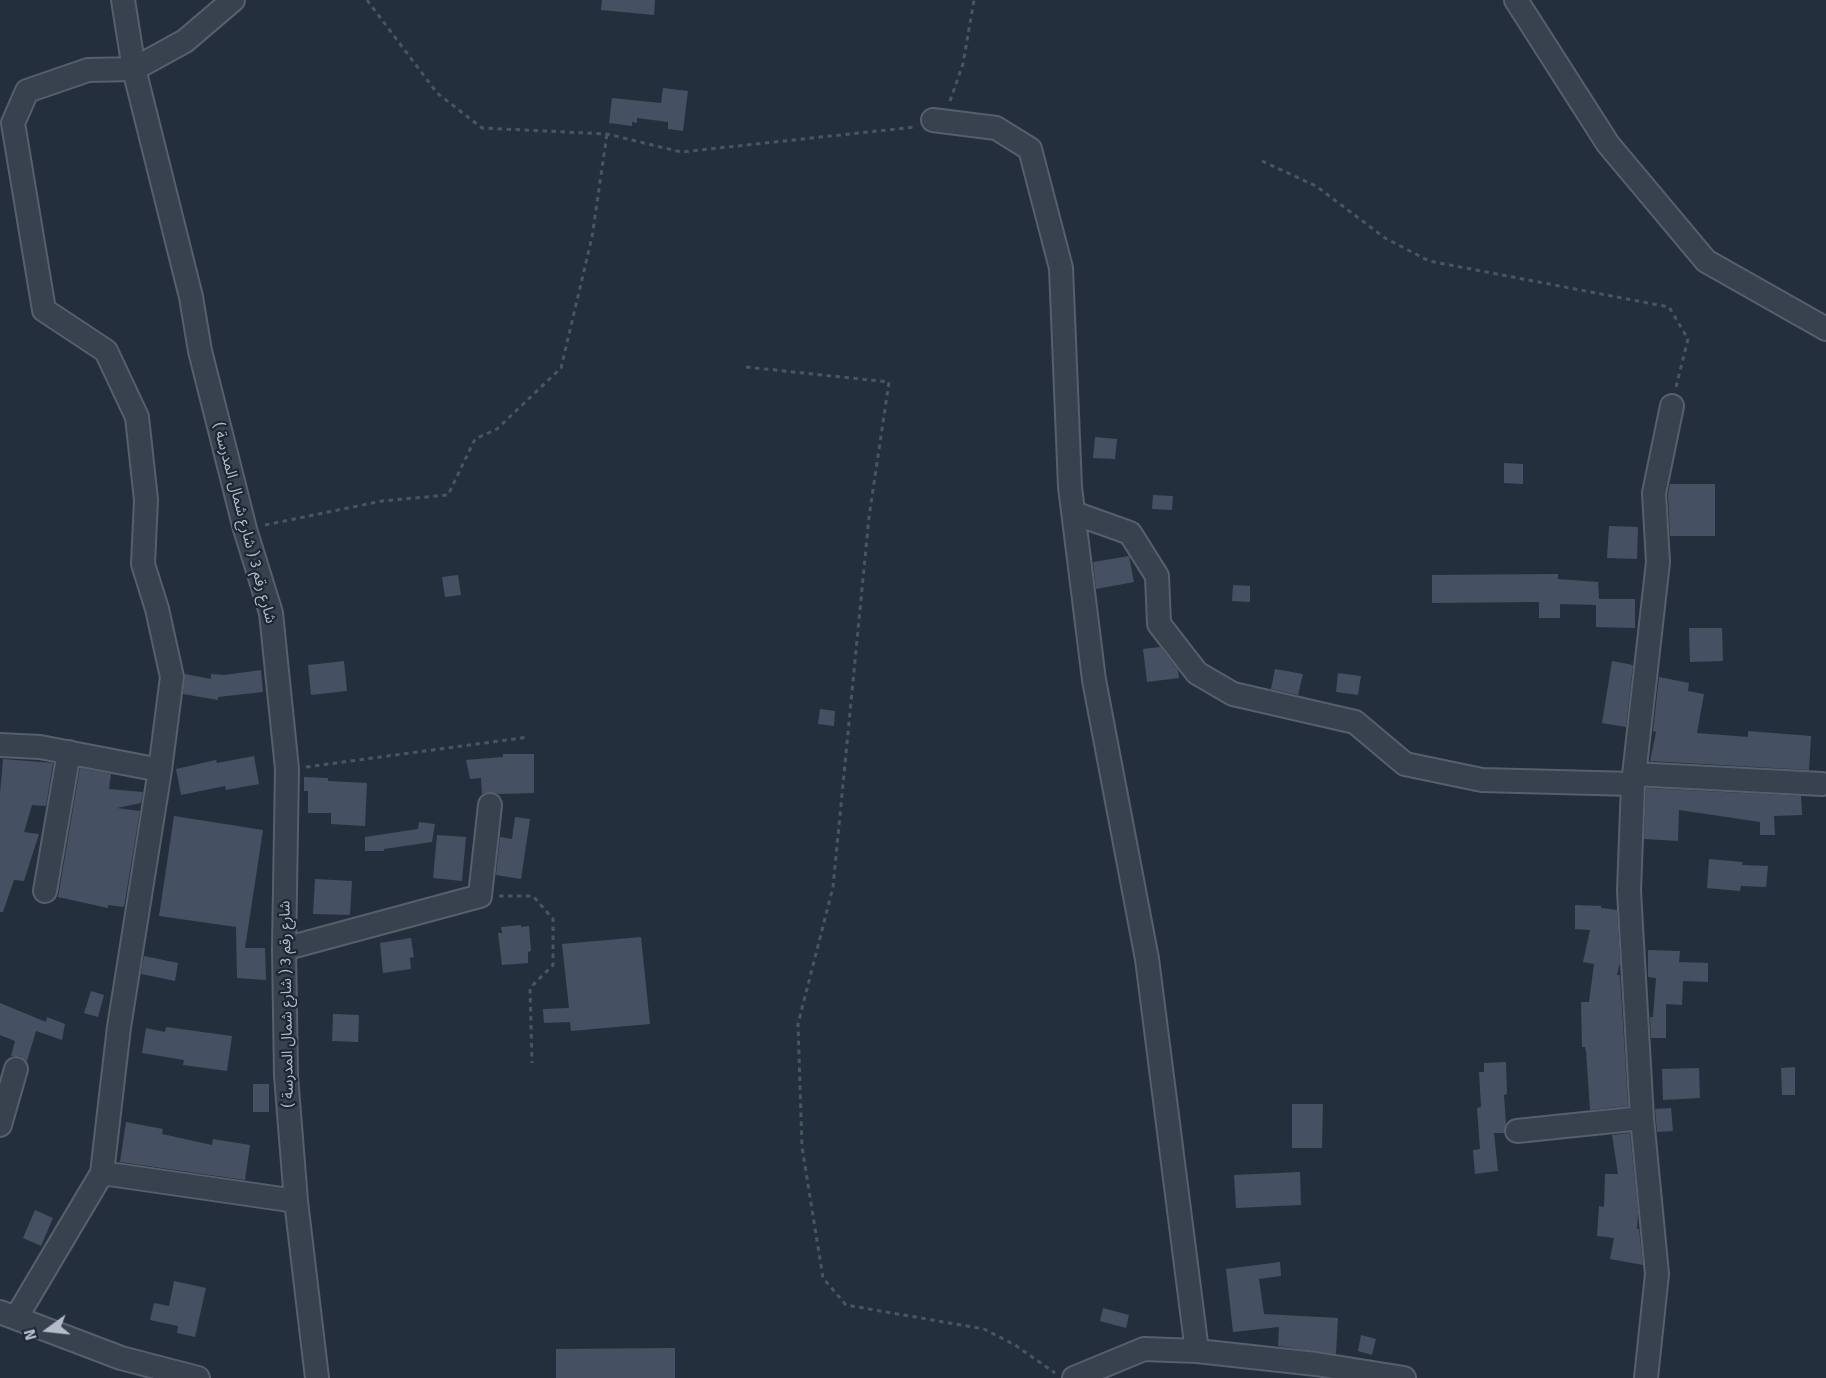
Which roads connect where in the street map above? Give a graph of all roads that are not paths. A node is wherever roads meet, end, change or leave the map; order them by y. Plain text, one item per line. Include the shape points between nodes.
1 (123, 0) edge
2 (233, 0) edge
3 (1516, 0) edge
4 (134, 69) junction
5 (933, 120) road end
6 (1826, 329) edge
7 (1672, 406) road end
8 (1074, 513) junction
9 (0, 745) edge
10 (69, 752) junction
11 (160, 770) junction
12 (1634, 779) junction
13 (1822, 784) dead end
14 (490, 806) dead end
15 (45, 891) dead end
16 (284, 949) junction
17 (16, 1069) dead end
18 (1642, 1118) junction
19 (0, 1125) edge
20 (1517, 1131) dead end
21 (102, 1173) junction
22 (296, 1201) junction
23 (8, 1315) edge
24 (1197, 1350) junction
25 (198, 1378) edge
26 (317, 1378) edge
27 (1074, 1378) edge
28 (1404, 1378) edge
29 (1646, 1378) edge

1 - 4 street, شارع رقم 3 ( شارع شمال المدرسة )
2 - 4 street via 185,41
3 - 6 street via 1608,144 1706,261
4 - 11 street via 88,70 27,91 13,123 44,310 106,351 137,417 146,500 144,564 172,676
4 - 16 street, شارع رقم 3 ( شارع شمال المدرسة ) via 191,297 200,351 245,529 271,613 286,769
5 - 8 street via 996,128 1030,149 1061,268
7 - 12 street via 1654,493 1658,562
8 - 12 street via 1130,533 1157,576 1159,624 1197,673 1233,694 1355,722 1405,765 1482,780
8 - 24 street via 1094,680 1147,959
9 - 10 street
10 - 11 street
10 - 15 street
11 - 21 street via 119,1027
12 - 13 street
12 - 18 street via 1629,891
14 - 16 street via 480,896
16 - 22 street, شارع رقم 3 ( شارع شمال المدرسة ) via 286,1076
17 - 19 street
18 - 20 street
18 - 29 street via 1657,1274
21 - 22 street
21 - 23 street
22 - 26 street, شارع رقم 3 ( شارع شمال المدرسة )
23 - 25 street via 121,1358
24 - 27 street via 1144,1349
24 - 28 street

